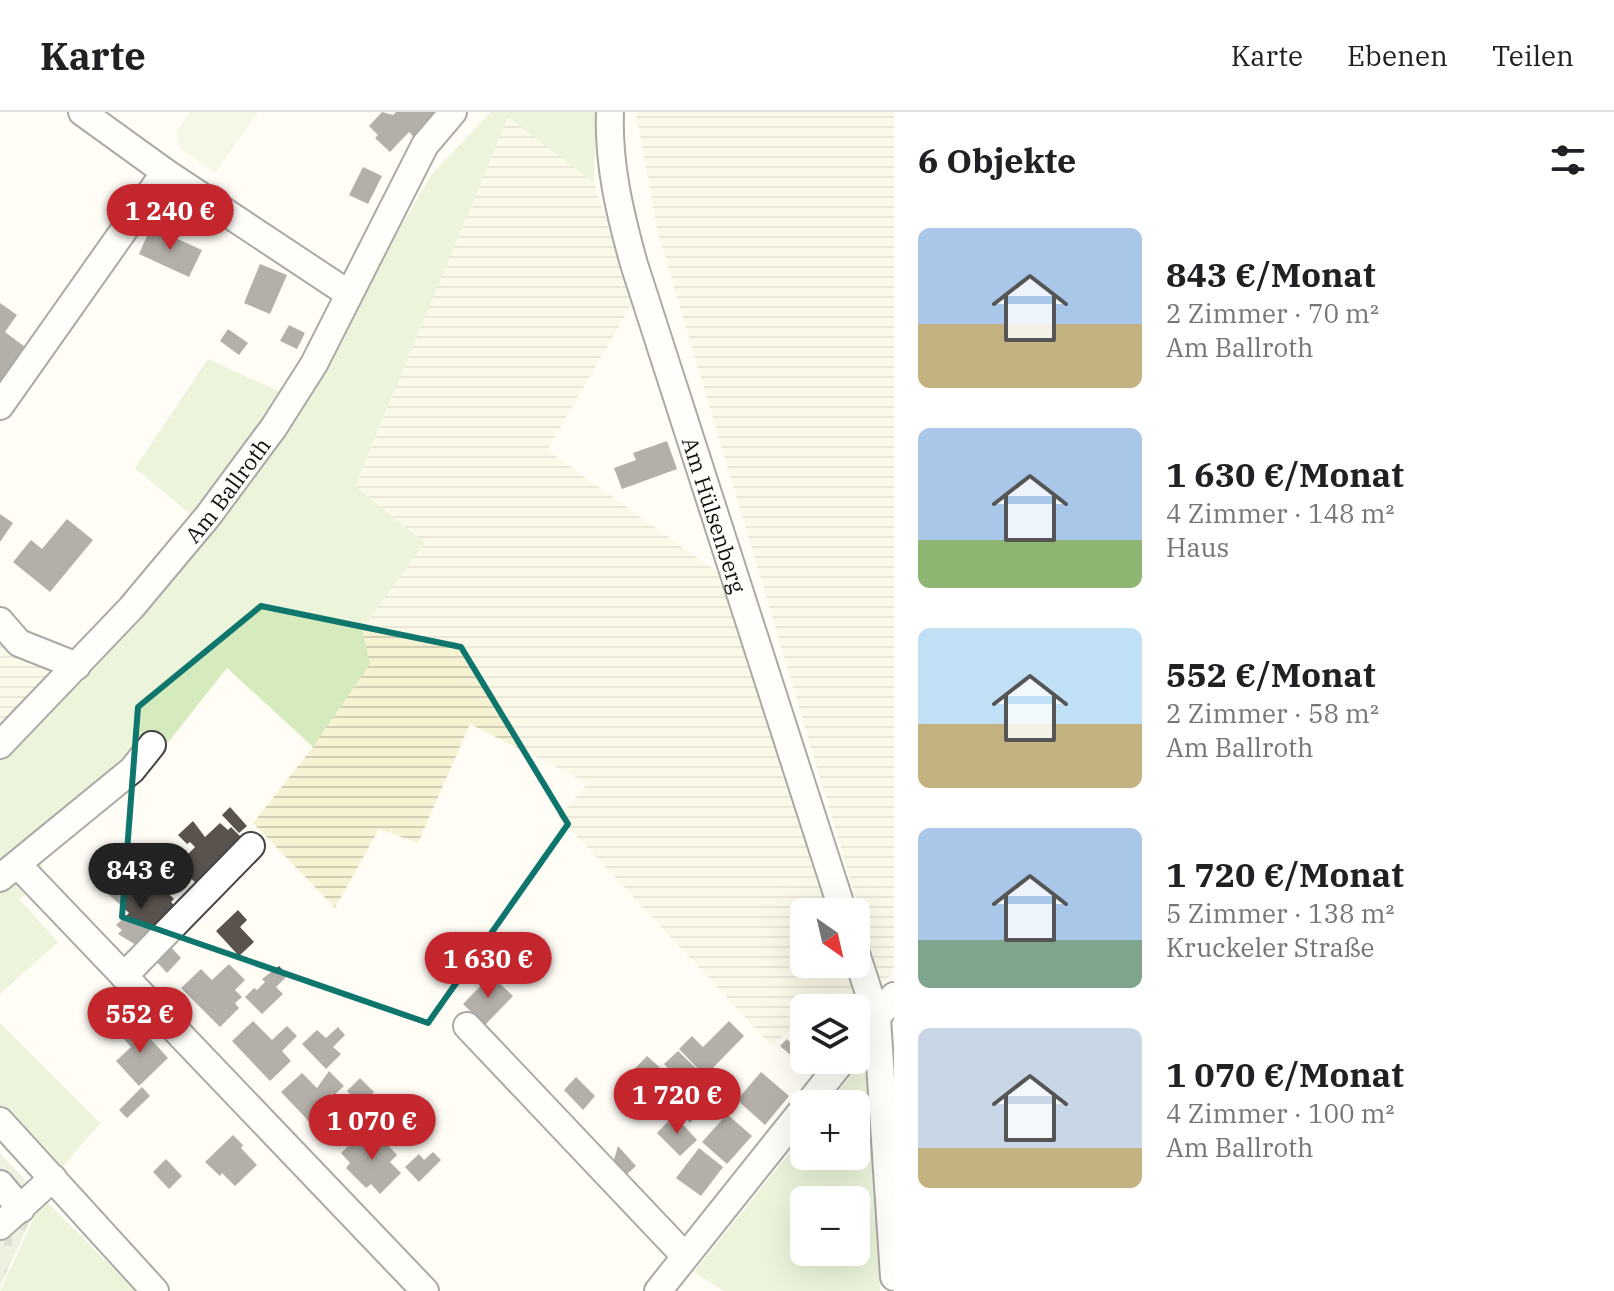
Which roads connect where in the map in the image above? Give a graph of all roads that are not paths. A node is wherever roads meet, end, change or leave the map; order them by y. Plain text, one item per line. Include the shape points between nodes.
1 (82, 112) edge
2 (453, 112) edge
3 (610, 112) edge
4 (165, 172) junction
5 (349, 294) junction
6 (0, 406) edge
7 (0, 621) edge
8 (77, 666) junction
9 (0, 745) edge
10 (152, 745) dead end
11 (251, 846) dead end
12 (9, 871) edge
13 (838, 898) edge
14 (124, 976) junction
15 (864, 978) edge
16 (894, 996) edge
17 (877, 1018) junction
18 (467, 1026) dead end
19 (870, 1026) edge
20 (832, 1074) edge
21 (819, 1090) edge
22 (0, 1121) edge
23 (790, 1126) edge
24 (53, 1178) junction
25 (0, 1184) edge
26 (21, 1209) junction
27 (0, 1226) edge
28 (685, 1256) junction
29 (894, 1277) edge
30 (155, 1291) edge
31 (425, 1291) edge
32 (658, 1291) edge

1 - 4 street
2 - 5 street, Am Ballroth via 425,145
3 - 13 street, Am Hülsenberg via 621,220
4 - 5 street
4 - 6 street
5 - 8 street, Am Ballroth via 274,427 208,516
7 - 8 street via 19,643
8 - 9 street, Am Ballroth
10 - 12 street via 132,770
11 - 14 street
12 - 14 street
14 - 31 street
15 - 17 street
16 - 17 street
17 - 19 street
17 - 29 street
18 - 28 street
20 - 21 street
22 - 24 street
23 - 28 street
24 - 26 street
24 - 30 street
25 - 26 street
26 - 27 street
28 - 32 street

